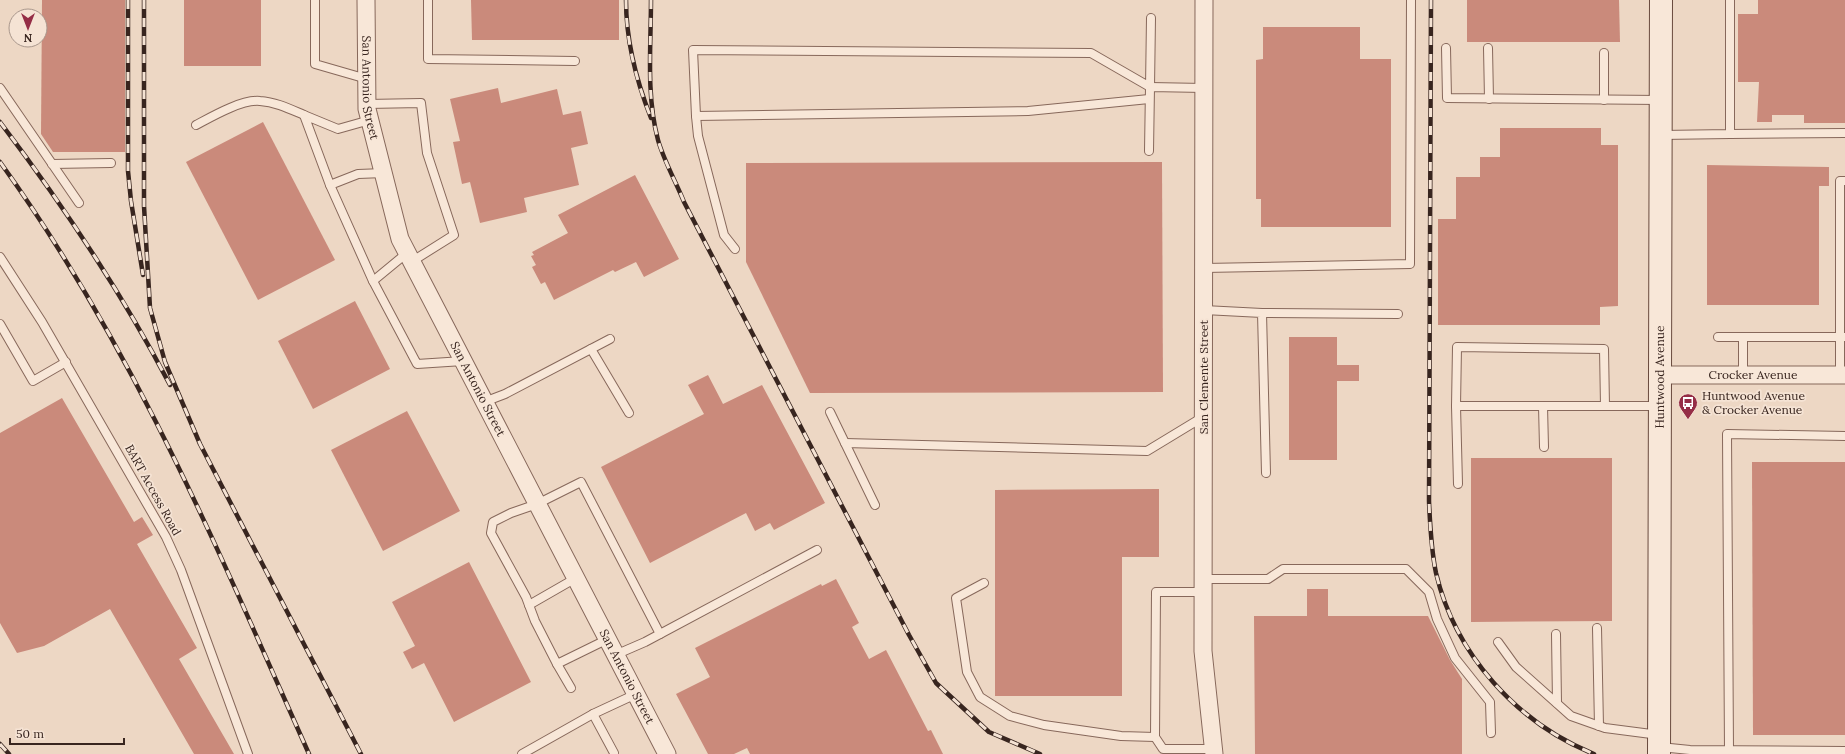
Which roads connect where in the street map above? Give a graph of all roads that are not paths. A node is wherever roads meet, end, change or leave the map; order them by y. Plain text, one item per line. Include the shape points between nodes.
1 (315, 0) edge
2 (366, 0) edge
3 (428, 0) edge
4 (1204, 0) edge
5 (1411, 0) edge
6 (1661, 0) edge
7 (1730, 0) edge
8 (1151, 18) dead end
9 (1446, 48) dead end
10 (1488, 48) dead end
11 (1604, 53) dead end
12 (575, 61) dead end
13 (367, 79) junction
14 (1150, 87) junction
15 (0, 88) edge
16 (1204, 88) junction
17 (1150, 99) junction
18 (1489, 99) junction
19 (1604, 100) junction
20 (1661, 100) junction
21 (369, 112) junction
22 (304, 115) junction
23 (696, 116) junction
24 (196, 125) dead end
25 (1730, 134) junction
26 (1845, 134) edge
27 (1661, 135) junction
28 (1149, 150) dead end
29 (111, 163) dead end
30 (52, 164) junction
31 (384, 173) junction
32 (1845, 181) edge
33 (330, 185) junction
34 (79, 203) dead end
35 (735, 249) dead end
36 (0, 257) edge
37 (409, 257) junction
38 (1204, 268) junction
39 (372, 281) junction
40 (1204, 310) junction
41 (1262, 313) junction
42 (1398, 314) dead end
43 (0, 324) edge
44 (1718, 337) dead end
45 (1743, 337) junction
46 (1842, 337) edge
47 (610, 339) dead end
48 (592, 348) junction
49 (463, 361) junction
50 (66, 362) junction
51 (1661, 375) junction
52 (1743, 375) junction
53 (1843, 375) edge
54 (484, 402) junction
55 (1456, 406) junction
56 (1543, 406) junction
57 (1605, 406) junction
58 (1660, 406) junction
59 (830, 412) dead end
60 (629, 413) dead end
61 (1204, 417) junction
62 (1845, 436) edge
63 (845, 443) junction
64 (1544, 447) dead end
65 (1266, 473) dead end
66 (1458, 484) dead end
67 (537, 504) junction
68 (875, 505) dead end
69 (817, 550) dead end
70 (576, 578) junction
71 (984, 583) dead end
72 (1203, 586) junction
73 (529, 605) junction
74 (1597, 628) dead end
75 (660, 634) junction
76 (1556, 634) dead end
77 (608, 639) junction
78 (1498, 642) dead end
79 (615, 655) junction
80 (556, 664) junction
81 (571, 688) dead end
82 (636, 694) junction
83 (1557, 703) junction
84 (594, 714) junction
85 (1599, 726) junction
86 (1491, 733) dead end
87 (1155, 737) junction
88 (1659, 745) edge
89 (1729, 750) junction
90 (1214, 751) edge
91 (1845, 751) edge
92 (614, 753) edge
93 (248, 754) edge
94 (522, 754) edge
95 (667, 754) edge

1 - 13 lane via 315,64
2 - 13 street, San Antonio Street
3 - 12 lane via 428,59
4 - 16 street, San Clemente Street
5 - 38 lane via 1410,264
6 - 20 street, Huntwood Avenue
7 - 25 lane
8 - 14 lane
9 - 18 lane via 1447,98
10 - 18 lane
11 - 19 lane
13 - 21 street, San Antonio Street
14 - 16 lane
14 - 17 lane
14 - 23 lane via 1091,53 693,50
15 - 30 lane
16 - 38 street, San Clemente Street
17 - 23 lane via 1028,111
17 - 28 lane
18 - 19 lane
19 - 20 lane
20 - 27 street, Huntwood Avenue
21 - 22 lane via 338,129
21 - 31 street, San Antonio Street
21 - 37 lane via 421,103 426,153 454,235
22 - 24 lane via 279,104 258,100 224,110
22 - 33 lane
23 - 35 lane via 698,136 724,235
25 - 26 lane
25 - 27 lane
27 - 51 street, Huntwood Avenue
29 - 30 lane
30 - 34 lane
31 - 33 lane via 358,174
31 - 37 street, San Antonio Street via 400,239
32 - 46 lane via 1840,181
33 - 39 lane
36 - 50 lane, BART Access Road
37 - 39 lane
37 - 49 street, San Antonio Street
38 - 40 street, San Clemente Street
39 - 49 lane via 417,364
40 - 41 lane
40 - 61 street, San Clemente Street
41 - 42 lane
41 - 65 lane
43 - 50 lane via 33,381
44 - 45 lane
45 - 46 lane
45 - 52 lane
46 - 53 lane
47 - 48 lane
48 - 54 lane via 506,394
48 - 60 lane
49 - 54 street, San Antonio Street
50 - 93 lane, BART Access Road via 172,549
51 - 52 street, Crocker Avenue
51 - 58 street, Huntwood Avenue
52 - 53 street, Crocker Avenue
54 - 67 street, San Antonio Street
55 - 56 lane
55 - 57 lane via 1457,347 1604,348
55 - 66 lane
56 - 57 lane
56 - 64 lane
57 - 58 lane
58 - 88 street, Huntwood Avenue
59 - 63 lane
61 - 63 lane via 1147,451
61 - 72 street, San Clemente Street
62 - 89 lane via 1727,434
63 - 68 lane
67 - 70 street, San Antonio Street
67 - 73 lane via 493,522 491,533
67 - 75 lane via 581,482
69 - 75 lane
70 - 73 lane
70 - 77 street, San Antonio Street
71 - 87 lane via 956,598 967,672 980,698 1010,716 1044,725 1121,736
72 - 86 lane via 1268,579 1284,570 1406,569 1429,592 1436,619 1455,658 1490,702
72 - 87 lane via 1156,592
72 - 90 street, San Clemente Street via 1203,651
73 - 80 lane
74 - 85 lane
75 - 79 lane
76 - 83 lane
77 - 79 street, San Antonio Street
77 - 80 lane
78 - 83 lane via 1516,667
79 - 82 street, San Antonio Street
80 - 81 lane
82 - 84 lane
82 - 95 street, San Antonio Street
83 - 85 lane via 1571,716
84 - 92 lane
84 - 94 lane
85 - 88 lane
87 - 90 lane via 1163,748
88 - 89 lane via 1690,750
89 - 91 lane

